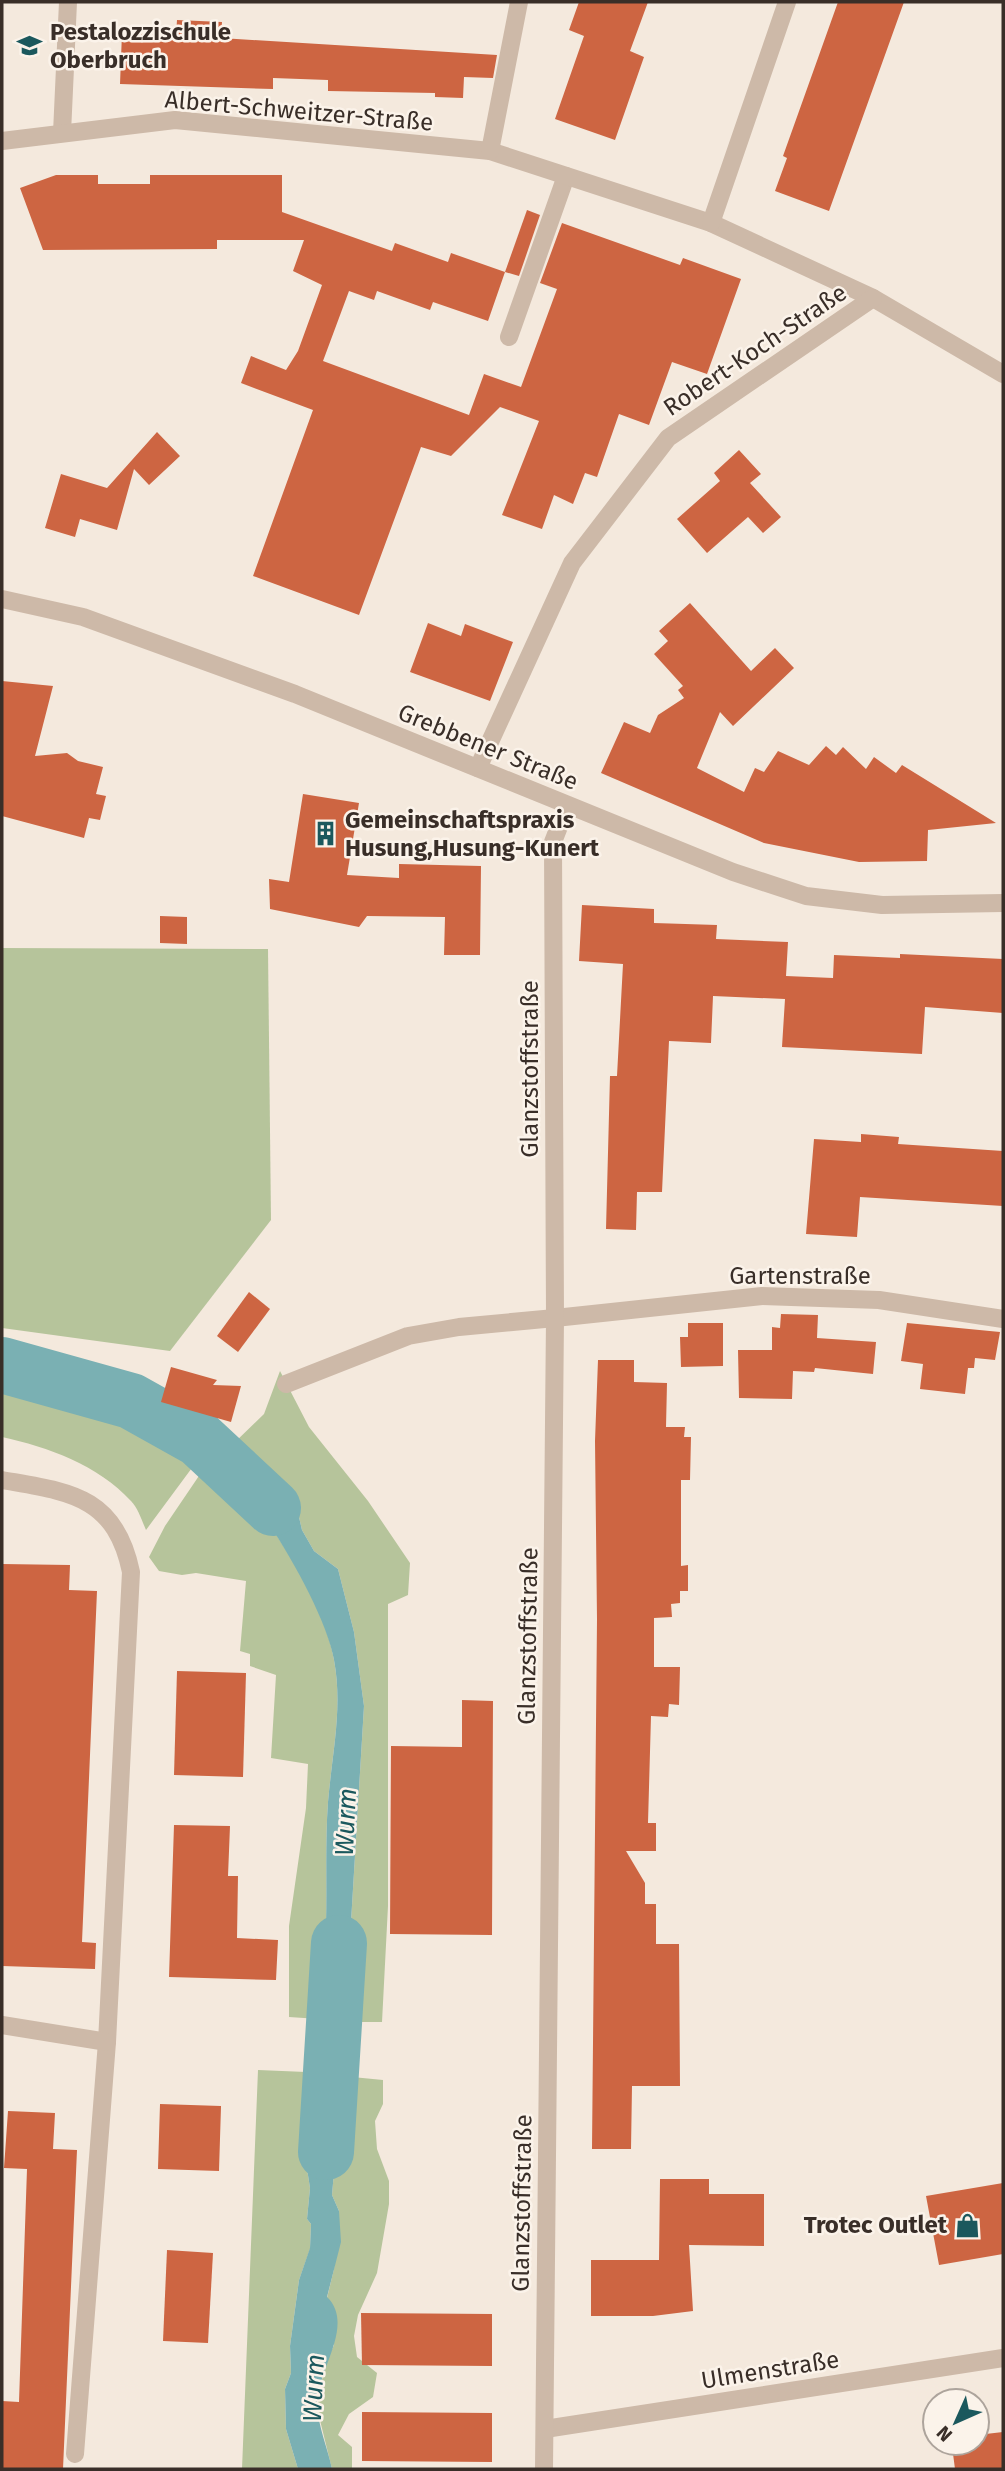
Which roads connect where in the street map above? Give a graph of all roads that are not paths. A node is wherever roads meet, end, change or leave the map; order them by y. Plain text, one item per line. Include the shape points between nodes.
1 (68, 2) edge
2 (519, 2) edge
3 (786, 2) edge
4 (62, 133) junction
5 (2, 141) edge
6 (490, 152) junction
7 (566, 176) junction
8 (711, 223) junction
9 (873, 298) junction
10 (509, 337) dead end
11 (1003, 374) edge
12 (2, 599) edge
13 (478, 768) junction
14 (567, 806) junction
15 (1003, 903) edge
16 (555, 1318) junction
17 (1003, 1319) edge
18 (286, 1384) dead end
19 (2, 1480) edge
20 (2, 2025) edge
21 (107, 2042) junction
22 (1003, 2358) edge
23 (545, 2429) junction
24 (75, 2454) dead end
25 (544, 2469) edge

1 - 4 street
2 - 6 street
3 - 8 street
4 - 5 street, Albert-Schweitzer-Straße
4 - 6 street, Albert-Schweitzer-Straße via 175,120
6 - 7 street, Albert-Schweitzer-Straße
7 - 8 street, Albert-Schweitzer-Straße
7 - 10 street
8 - 9 street, Albert-Schweitzer-Straße
9 - 11 street, Albert-Schweitzer-Straße
9 - 13 street, Robert-Koch-Straße via 668,438 572,563
12 - 13 street, Grebbener Straße via 83,617 295,694
13 - 14 street, Grebbener Straße
14 - 15 street, Grebbener Straße via 806,896 882,905
14 - 16 street, Glanzstoffstraße via 553,842
16 - 17 street, Gartenstraße via 762,1296 879,1300
16 - 18 street, Gartenstraße via 459,1326 408,1336
16 - 23 street, Glanzstoffstraße
19 - 21 street via 54,1489 106,1513 125,1542 131,1572
20 - 21 street
21 - 24 street
22 - 23 street, Ulmenstraße
23 - 25 street, Glanzstoffstraße

